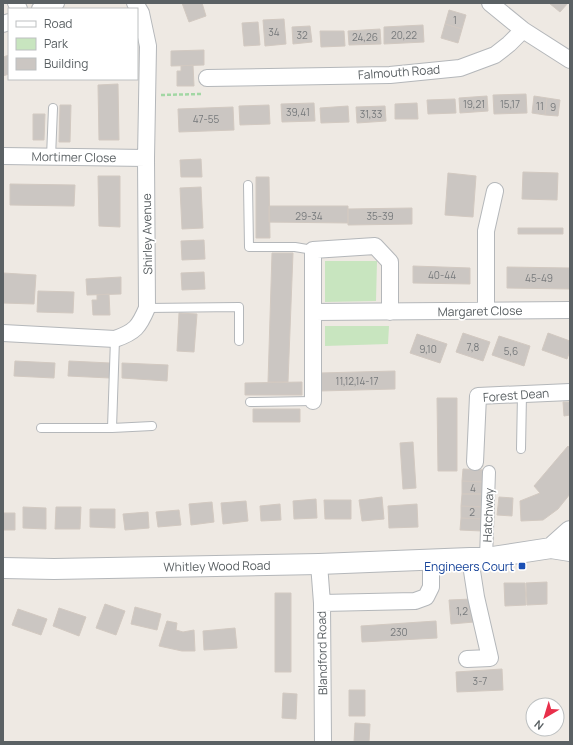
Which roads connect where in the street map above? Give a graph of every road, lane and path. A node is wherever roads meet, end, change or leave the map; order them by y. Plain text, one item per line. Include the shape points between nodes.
1 (56, 3) edge
2 (136, 3) edge
3 (490, 3) edge
4 (43, 8) edge
5 (523, 30) junction
6 (570, 60) edge
7 (207, 78) dead end
8 (158, 94) dead end
9 (201, 94) dead end
10 (53, 108) dead end
11 (3, 156) edge
12 (51, 157) junction
13 (146, 158) junction
14 (248, 184) dead end
15 (495, 191) dead end
16 (313, 250) junction
17 (148, 308) junction
18 (486, 310) junction
19 (570, 310) edge
20 (313, 312) junction
21 (390, 312) junction
22 (3, 333) edge
23 (115, 339) junction
24 (239, 341) dead end
25 (570, 392) edge
26 (522, 394) junction
27 (313, 401) joint
28 (250, 402) dead end
29 (152, 426) dead end
30 (41, 428) dead end
31 (112, 428) junction
32 (521, 449) dead end
33 (475, 462) dead end
34 (489, 472) dead end
35 (570, 531) edge
36 (551, 548) junction
37 (570, 551) edge
38 (478, 558) junction
39 (431, 560) junction
40 (319, 564) junction
41 (3, 568) edge
42 (322, 603) junction
43 (467, 659) dead end
44 (323, 742) edge

1 - 4 street
2 - 13 street, Shirley Avenue via 141,13 148,46
3 - 5 street
5 - 6 street
5 - 7 street, Falmouth Road via 495,55 460,68 390,75
8 - 9 path
10 - 12 lane
11 - 12 street, Mortimer Close
12 - 13 street, Mortimer Close
13 - 17 street, Shirley Avenue
14 - 16 lane via 249,247 295,247
15 - 18 street via 486,231
16 - 20 street
16 - 21 street via 375,246 390,262
17 - 23 street, Shirley Avenue via 140,324 128,335
17 - 24 lane via 239,307
18 - 19 street, Margaret Close
18 - 21 street, Margaret Close
20 - 21 street, Margaret Close
20 - 27 street
22 - 23 street, Shirley Avenue
23 - 31 lane
25 - 26 street, Forest Dean
26 - 32 lane
26 - 33 street, Forest Dean via 478,396
27 - 28 lane
29 - 31 lane
30 - 31 lane
34 - 38 street, Hatchway
35 - 36 street
36 - 37 street, Whitley Wood Road
36 - 38 street, Whitley Wood Road
38 - 39 street, Whitley Wood Road
38 - 43 street via 476,597 490,658
39 - 40 street, Whitley Wood Road
39 - 42 street via 431,587 426,596 415,601
40 - 41 street, Whitley Wood Road
40 - 42 street, Blandford Road
42 - 44 street, Blandford Road

